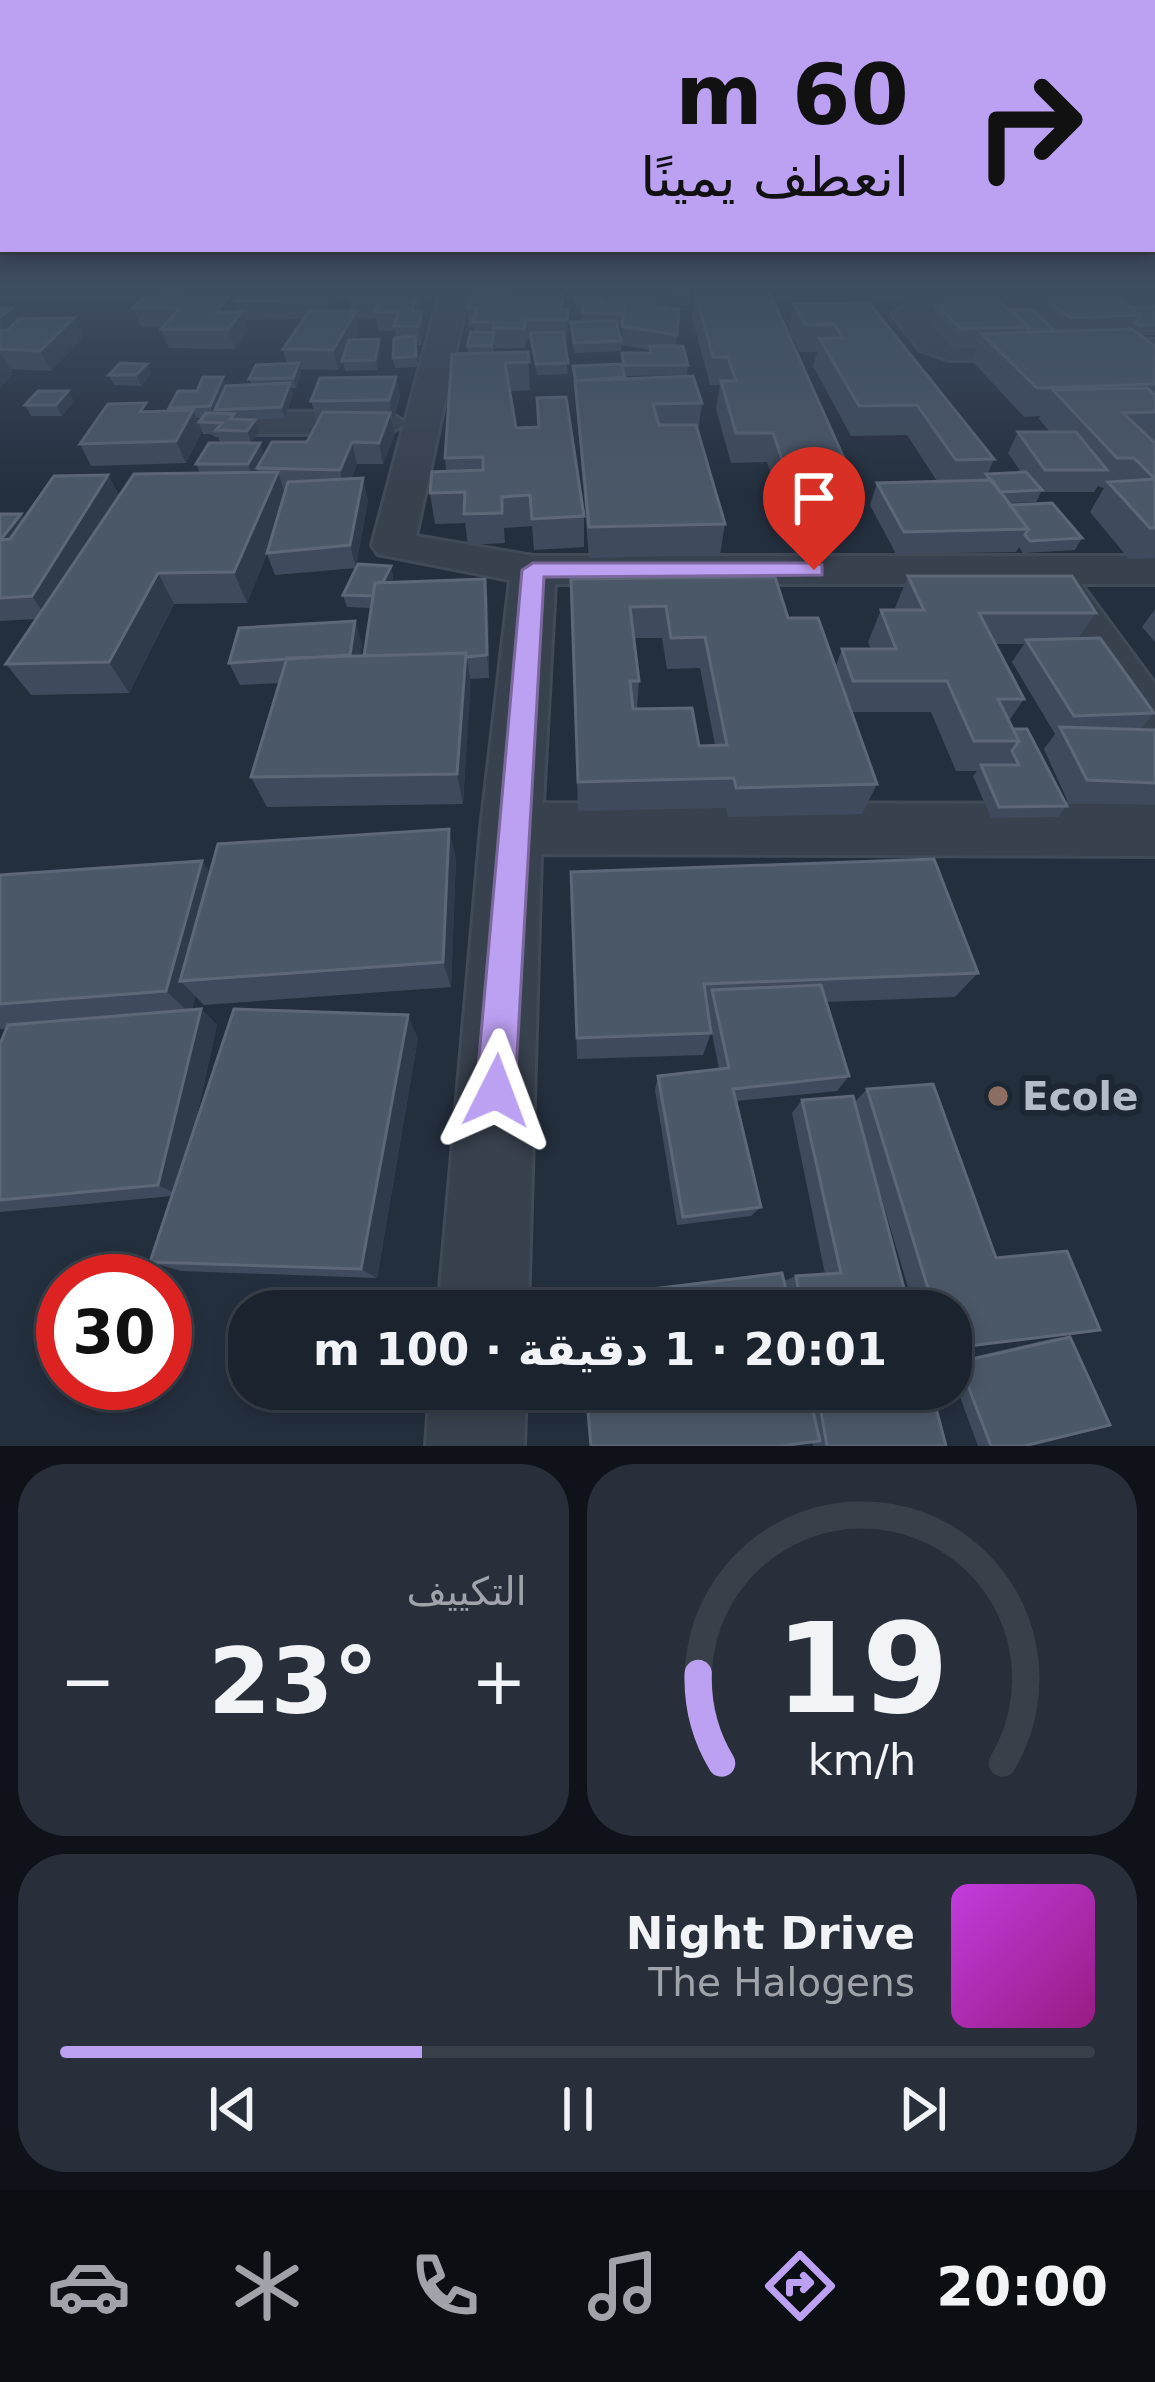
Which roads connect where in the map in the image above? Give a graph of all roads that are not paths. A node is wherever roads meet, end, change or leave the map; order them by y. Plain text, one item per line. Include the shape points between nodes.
1 (438, 356) edge
2 (422, 422) junction
3 (216, 423) edge
4 (533, 570) junction
5 (1048, 570) junction
6 (1155, 570) edge
7 (1155, 724) edge
8 (511, 827) junction
9 (1155, 830) edge
10 (483, 1290) edge
11 (477, 1410) edge
12 (475, 1446) edge

1 - 2 street
2 - 3 street
2 - 4 street via 393,545
4 - 5 street
4 - 8 street
5 - 6 street
5 - 7 street
8 - 9 street
8 - 10 street
11 - 12 street

